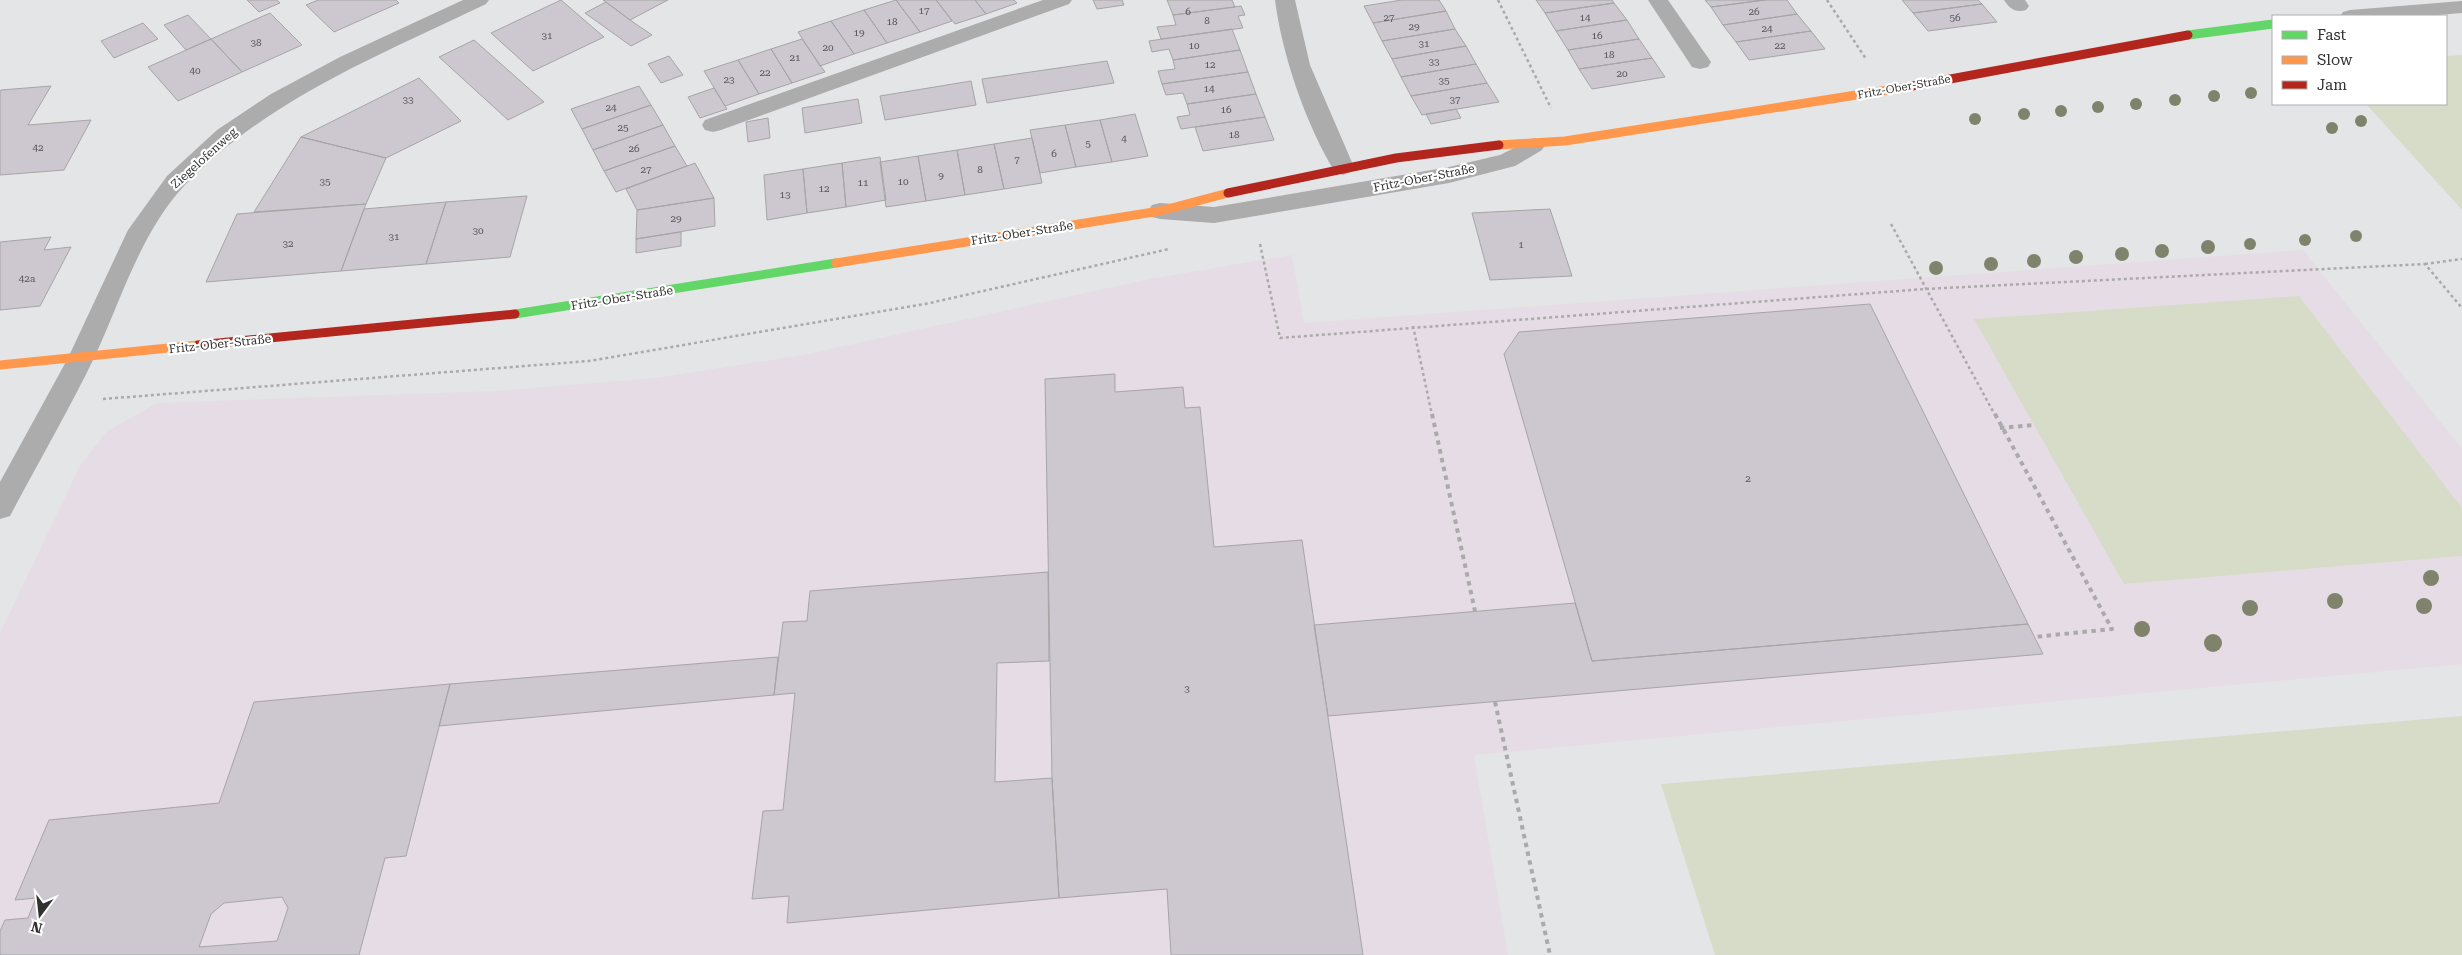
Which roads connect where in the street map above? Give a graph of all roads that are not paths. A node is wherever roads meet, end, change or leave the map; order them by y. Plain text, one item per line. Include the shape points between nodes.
1 (479, 0) edge
2 (1062, 0) edge
3 (1285, 0) edge
4 (1658, 0) edge
5 (2462, 7) edge
6 (2362, 15) edge
7 (2272, 24) edge
8 (1700, 62) dead end
9 (713, 125) dead end
10 (1534, 145) junction
11 (1344, 167) junction
12 (1160, 211) junction
13 (81, 358) junction
14 (0, 365) edge
15 (0, 508) edge

1 - 13 street, Ziegelofenweg via 348,62 279,99 225,135 174,182 140,230
2 - 9 street
3 - 11 street via 1294,50 1314,105
4 - 8 street
5 - 6 street
7 - 10 street, Fritz-Ober-Straße via 2212,30 1892,90
10 - 11 street, Fritz-Ober-Straße via 1461,148
10 - 12 street, Fritz-Ober-Straße via 1507,161 1449,175 1214,215
11 - 12 street, Fritz-Ober-Straße via 1203,197
12 - 13 street, Fritz-Ober-Straße via 535,312
13 - 14 street
13 - 15 street, Ziegelofenweg

